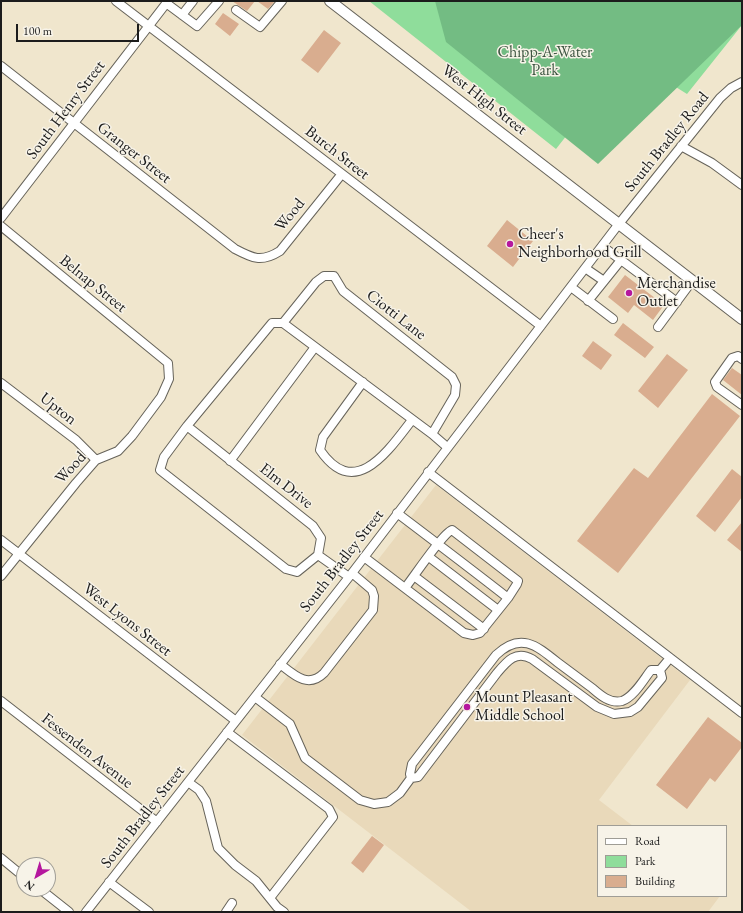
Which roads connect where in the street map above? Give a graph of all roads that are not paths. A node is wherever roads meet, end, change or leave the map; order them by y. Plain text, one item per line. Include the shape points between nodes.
1 (116, 1) edge
2 (193, 1) edge
3 (219, 1) edge
4 (282, 1) edge
5 (330, 1) edge
6 (167, 2) edge
7 (236, 10) dead end
8 (182, 15) junction
9 (148, 26) junction
10 (1, 66) edge
11 (742, 82) edge
12 (74, 124) junction
13 (681, 146) junction
14 (341, 175) junction
15 (742, 185) edge
16 (1, 218) edge
17 (618, 225) junction
18 (1, 226) edge
19 (602, 246) junction
20 (252, 258) joint
21 (621, 260) junction
22 (585, 268) junction
23 (604, 281) junction
24 (692, 281) junction
25 (571, 287) junction
26 (588, 300) junction
27 (677, 302) junction
28 (613, 319) dead end
29 (742, 319) edge
30 (283, 323) junction
31 (541, 326) junction
32 (658, 327) dead end
33 (315, 346) junction
34 (742, 359) edge
35 (168, 363) joint
36 (363, 382) junction
37 (1, 383) edge
38 (742, 405) edge
39 (412, 420) junction
40 (187, 426) junction
41 (432, 434) junction
42 (447, 447) junction
43 (96, 460) junction
44 (230, 461) junction
45 (428, 472) junction
46 (397, 513) junction
47 (1, 540) edge
48 (438, 544) junction
49 (18, 554) junction
50 (318, 555) junction
51 (364, 557) junction
52 (429, 557) junction
53 (350, 575) junction
54 (1, 576) edge
55 (414, 576) junction
56 (405, 588) junction
57 (508, 598) junction
58 (498, 610) junction
59 (484, 629) junction
60 (670, 658) junction
61 (280, 664) junction
62 (660, 670) junction
63 (255, 697) junction
64 (1, 701) edge
65 (742, 714) edge
66 (236, 721) junction
67 (227, 732) junction
68 (411, 778) junction
69 (188, 782) junction
70 (157, 822) junction
71 (1, 858) edge
72 (16, 870) edge
73 (110, 882) junction
74 (50, 897) edge
75 (270, 898) junction
76 (232, 903) dead end
77 (69, 912) edge
78 (86, 912) edge
79 (149, 912) edge
80 (226, 912) edge
81 (284, 912) edge

1 - 9 street, Burch Street
2 - 8 street
3 - 8 street via 200,25 195,25
4 - 7 street via 260,27
5 - 17 main road, West High Street
6 - 8 street
6 - 9 street, South Henry Street
9 - 12 street, South Henry Street
9 - 14 street, Burch Street
10 - 12 street, Granger Street
11 - 13 street, South Bradley Road via 720,98
12 - 16 street, South Henry Street
12 - 20 street, Granger Street via 235,249
13 - 15 street via 712,163
13 - 17 street, South Bradley Road
14 - 20 street, Wood via 280,251 270,258
14 - 31 street, Burch Street
17 - 19 street, South Bradley Street
17 - 24 main road, West High Street
18 - 35 street, Belnap Street
19 - 21 street
19 - 22 street, South Bradley Street
21 - 23 street
21 - 27 street
22 - 23 street
22 - 25 street, South Bradley Street
23 - 26 street
24 - 27 street
24 - 29 main road, West High Street
25 - 26 street
25 - 31 street, South Bradley Street
26 - 28 street
27 - 32 street
30 - 33 street
30 - 40 street via 272,323
30 - 41 street, Ciotti Lane via 316,282 324,276 334,276 343,290 452,377 456,385 455,395
31 - 42 street, South Bradley Street
33 - 36 street
33 - 44 street
34 - 38 street via 738,356 732,358 715,382 717,387
35 - 43 street, Wood via 169,379 161,397 118,451
36 - 39 street
36 - 39 street via 323,437 320,450 336,469 348,472 370,467 388,452
37 - 43 street, Upton via 76,440
39 - 41 street
40 - 44 street, Elm Drive
40 - 50 street via 164,457 160,470 286,568 297,572
41 - 42 street
42 - 45 street, South Bradley Street
43 - 49 street, Wood
44 - 50 street, Elm Drive via 313,526 321,538
45 - 46 street, South Bradley Street
45 - 60 street
46 - 48 street
46 - 51 street, South Bradley Street
47 - 49 street, West Lyons Street
48 - 52 street
48 - 57 street
48 - 57 street via 448,531 456,532 518,581
49 - 54 street, Wood
49 - 66 street, West Lyons Street
50 - 53 street
51 - 53 street, South Bradley Street
51 - 56 street
52 - 55 street
52 - 58 street
53 - 61 street, South Bradley Street
53 - 61 street via 372,590 375,605 328,668 320,677 309,681 298,678
55 - 56 street
55 - 59 street
56 - 59 street via 464,633 473,635
57 - 58 street
58 - 59 street
60 - 62 street
60 - 65 street
61 - 63 street, South Bradley Street
62 - 68 street via 662,678 644,702 630,712 614,714 597,707 526,655 515,656 497,673 418,777
62 - 68 street via 651,670 630,696 613,701 600,695 539,648 522,642 508,645 496,654 412,764
63 - 66 street, South Bradley Street
63 - 68 street via 290,724 305,758 360,800 374,804 388,802 400,793
64 - 70 street, Fessenden Avenue
66 - 67 street, South Bradley Street
67 - 69 street, South Bradley Street
67 - 75 street via 329,809 333,817
69 - 70 street, South Bradley Street
69 - 75 street via 199,790 206,801 218,848 256,881
70 - 73 street, South Bradley Street
71 - 72 street
73 - 78 street, South Bradley Street
73 - 79 street
74 - 77 street
75 - 81 street
76 - 80 street

